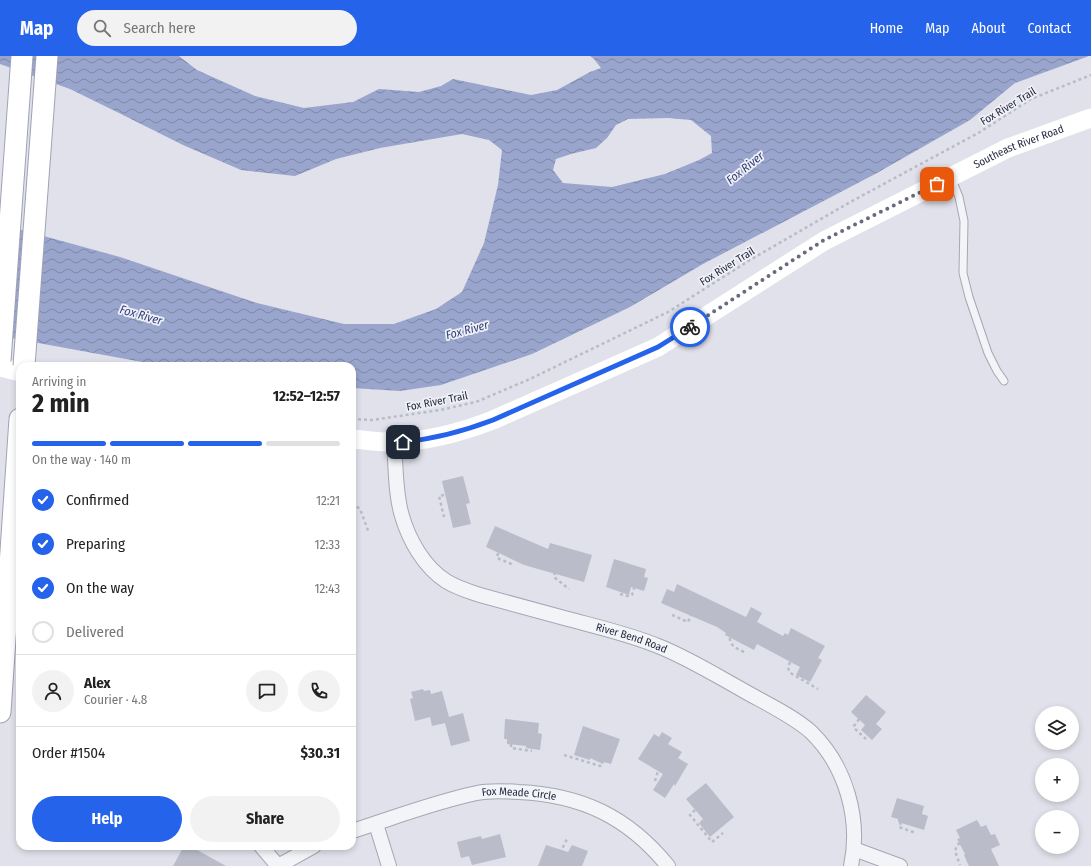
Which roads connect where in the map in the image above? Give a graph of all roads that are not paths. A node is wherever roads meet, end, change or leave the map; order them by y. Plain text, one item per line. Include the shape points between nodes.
1 (22, 56) edge
2 (47, 56) edge
3 (1091, 118) edge
4 (951, 177) junction
5 (0, 361) edge
6 (24, 362) edge
7 (0, 367) edge
8 (16, 371) edge
9 (1004, 381) dead end
10 (356, 439) edge
11 (394, 442) junction
12 (16, 478) edge
13 (0, 712) edge
14 (376, 824) junction
15 (356, 830) edge
16 (854, 849) junction
17 (264, 850) edge
18 (307, 850) edge
19 (278, 866) edge
20 (389, 866) edge
21 (668, 866) edge
22 (851, 866) edge
23 (900, 866) edge

1 - 5 main road, bridge
2 - 6 main road, bridge
3 - 4 street, Southeast River Road via 1008,148
4 - 9 lane via 959,197 964,221 963,273 969,297 988,353
4 - 11 street, Southeast River Road via 824,240 658,347 470,429 412,441
7 - 8 street
10 - 11 street, Southeast River Road
11 - 16 street, River Bend Road via 397,491 401,515 408,534 419,553 445,580 480,595 610,630 660,647 788,716 819,742 841,776 850,802
12 - 13 main road
14 - 15 street, Fox Meade Circle
14 - 20 street
14 - 21 street, Fox Meade Circle via 478,793 513,792 557,796 587,805 627,825 649,844
16 - 22 street, River Bend Road
16 - 23 street
17 - 19 street
18 - 19 street

